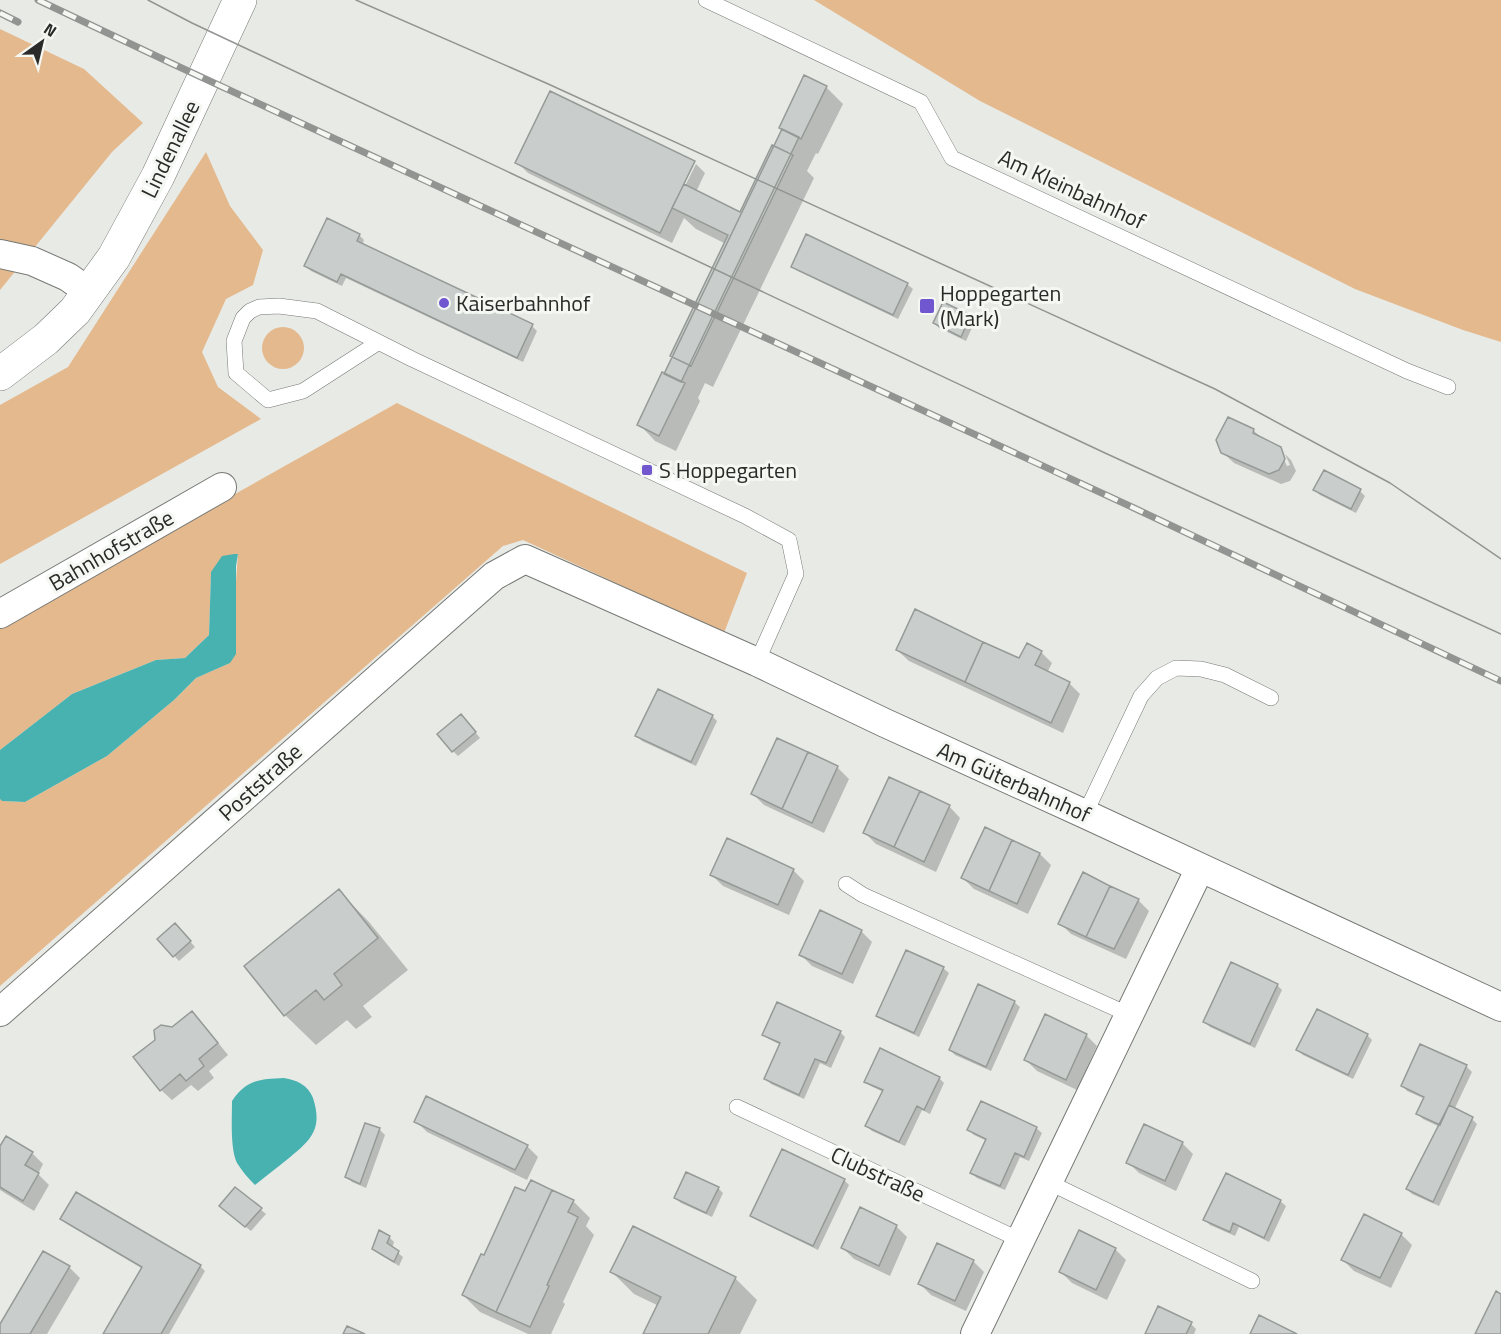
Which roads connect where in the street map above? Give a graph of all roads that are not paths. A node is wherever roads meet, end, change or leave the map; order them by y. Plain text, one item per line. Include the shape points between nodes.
1 (240, 0) edge
2 (706, 0) edge
3 (0, 254) edge
4 (88, 292) junction
5 (380, 342) junction
6 (0, 374) edge
7 (1448, 387) dead end
8 (222, 487) dead end
9 (525, 560) joint
10 (0, 614) edge
11 (757, 662) junction
12 (1271, 698) dead end
13 (1085, 814) junction
14 (1200, 868) junction
15 (846, 884) dead end
16 (1501, 1007) edge
17 (0, 1012) edge
18 (1130, 1015) junction
19 (737, 1107) dead end
20 (1048, 1182) junction
21 (1020, 1240) junction
22 (1252, 1281) dead end
23 (975, 1334) edge

1 - 4 street, Lindenallee via 158,176 114,257
2 - 7 lane, Am Kleinbahnhof via 921,102 951,158
3 - 4 street via 32,261 68,277
4 - 6 street, Lindenallee via 46,339
5 - 5 lane via 303,391 268,400 236,372 234,341 243,318 259,307 317,311
5 - 11 lane via 789,540 796,574
8 - 10 street, Bahnhofstraße
9 - 11 street, Am Güterbahnhof
9 - 17 street, Poststraße via 494,576
11 - 13 street, Am Güterbahnhof
12 - 13 lane via 1225,675 1201,669 1176,668 1157,678 1141,696
13 - 14 street, Am Güterbahnhof
14 - 16 street, Am Güterbahnhof
14 - 18 street
15 - 18 lane via 862,895
18 - 20 street
19 - 21 lane, Clubstraße
20 - 21 street
20 - 22 lane
21 - 23 street

